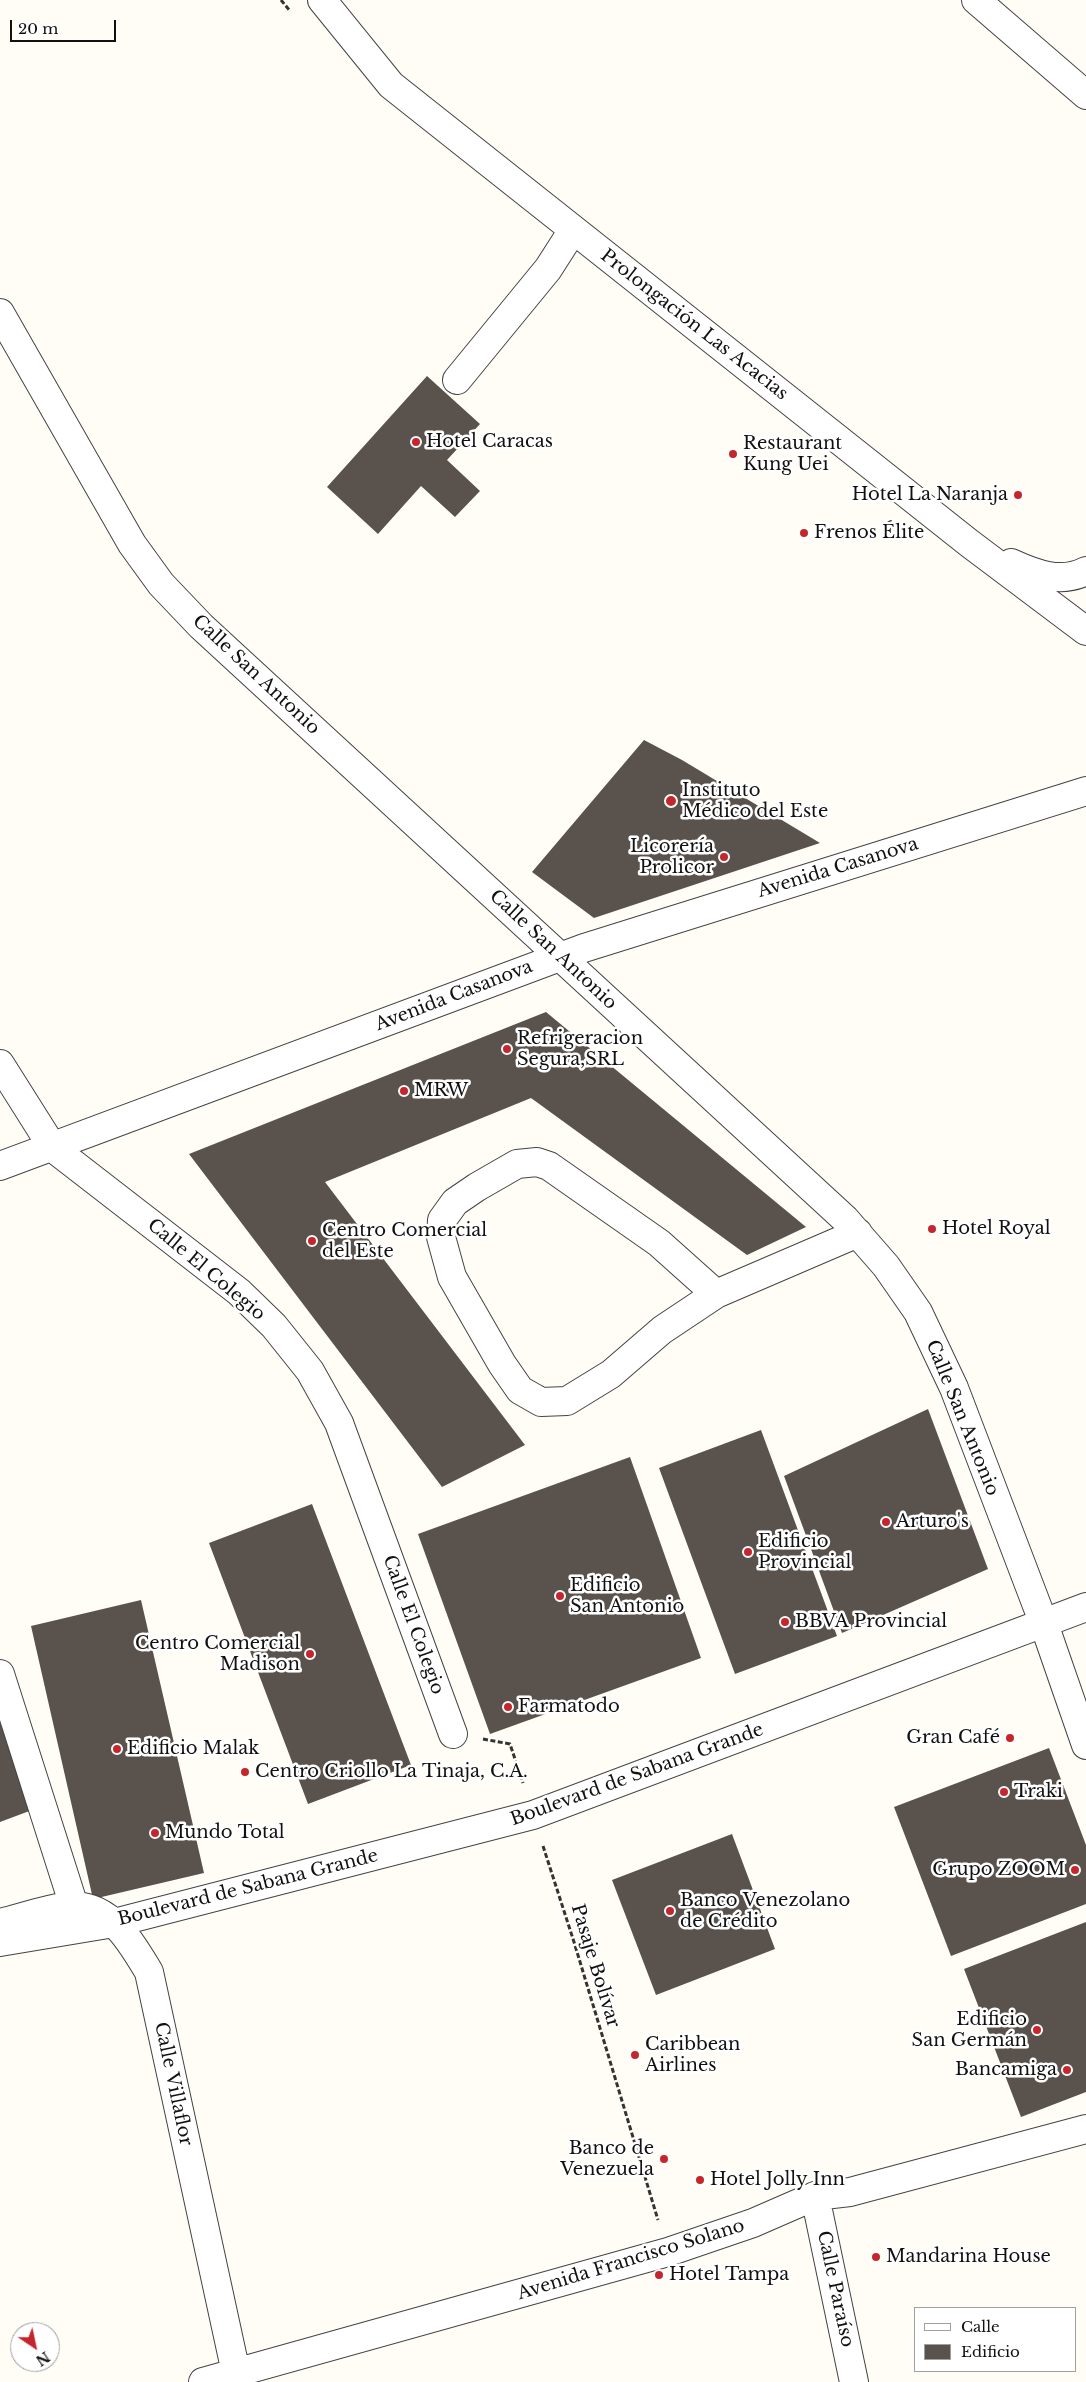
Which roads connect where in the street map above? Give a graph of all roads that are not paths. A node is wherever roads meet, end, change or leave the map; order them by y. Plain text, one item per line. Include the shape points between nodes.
1 (322, 0) edge
2 (976, 0) edge
3 (1086, 95) edge
4 (573, 230) junction
5 (0, 313) edge
6 (458, 380) dead end
7 (969, 543) junction
8 (1086, 571) edge
9 (1086, 631) edge
10 (1086, 790) edge
11 (560, 956) junction
12 (0, 1064) edge
13 (53, 1148) junction
14 (0, 1166) edge
15 (858, 1233) junction
16 (716, 1294) junction
17 (1086, 1607) edge
18 (1044, 1624) junction
19 (0, 1674) edge
20 (452, 1734) road end
21 (1086, 1745) edge
22 (74, 1906) junction
23 (114, 1922) junction
24 (0, 1923) edge
25 (0, 1942) edge
26 (1086, 2129) edge
27 (815, 2196) junction
28 (237, 2377) edge
29 (204, 2382) edge
30 (854, 2382) edge

1 - 4 street, Prolongación Las Acacias via 390,85
2 - 3 street
4 - 6 street via 548,269
4 - 7 street, Prolongación Las Acacias
5 - 11 street, Calle San Antonio via 132,544 161,584 201,626
7 - 8 street via 1030,572 1052,577 1076,576
7 - 9 street, Prolongación Las Acacias
10 - 11 street, Avenida Casanova
11 - 13 street, Avenida Casanova
11 - 15 street, Calle San Antonio
12 - 13 street, Calle El Colegio
13 - 14 street, Avenida Casanova
13 - 20 street, Calle El Colegio via 239,1292 274,1326 310,1371 339,1423
15 - 16 street
15 - 18 street, Calle San Antonio via 918,1312 950,1380
16 - 16 street via 662,1330 612,1374 568,1401 542,1402 520,1390 452,1276 441,1237 442,1220 455,1202 477,1187 517,1164 536,1162 549,1166 659,1243
17 - 18 street, Boulevard de Sabana Grande
18 - 21 street, Calle San Antonio
18 - 23 street, Boulevard de Sabana Grande via 533,1816
19 - 22 street
22 - 23 street, Calle Villaflor via 94,1910
22 - 24 street, Calle Villaflor
23 - 25 street, Boulevard de Sabana Grande
23 - 28 street, Calle Villaflor via 149,1972
26 - 27 street, Avenida Francisco Solano via 850,2192
27 - 28 street, Avenida Francisco Solano via 753,2223 668,2252
27 - 30 street, Calle Paraíso
28 - 29 street, Avenida Francisco Solano

